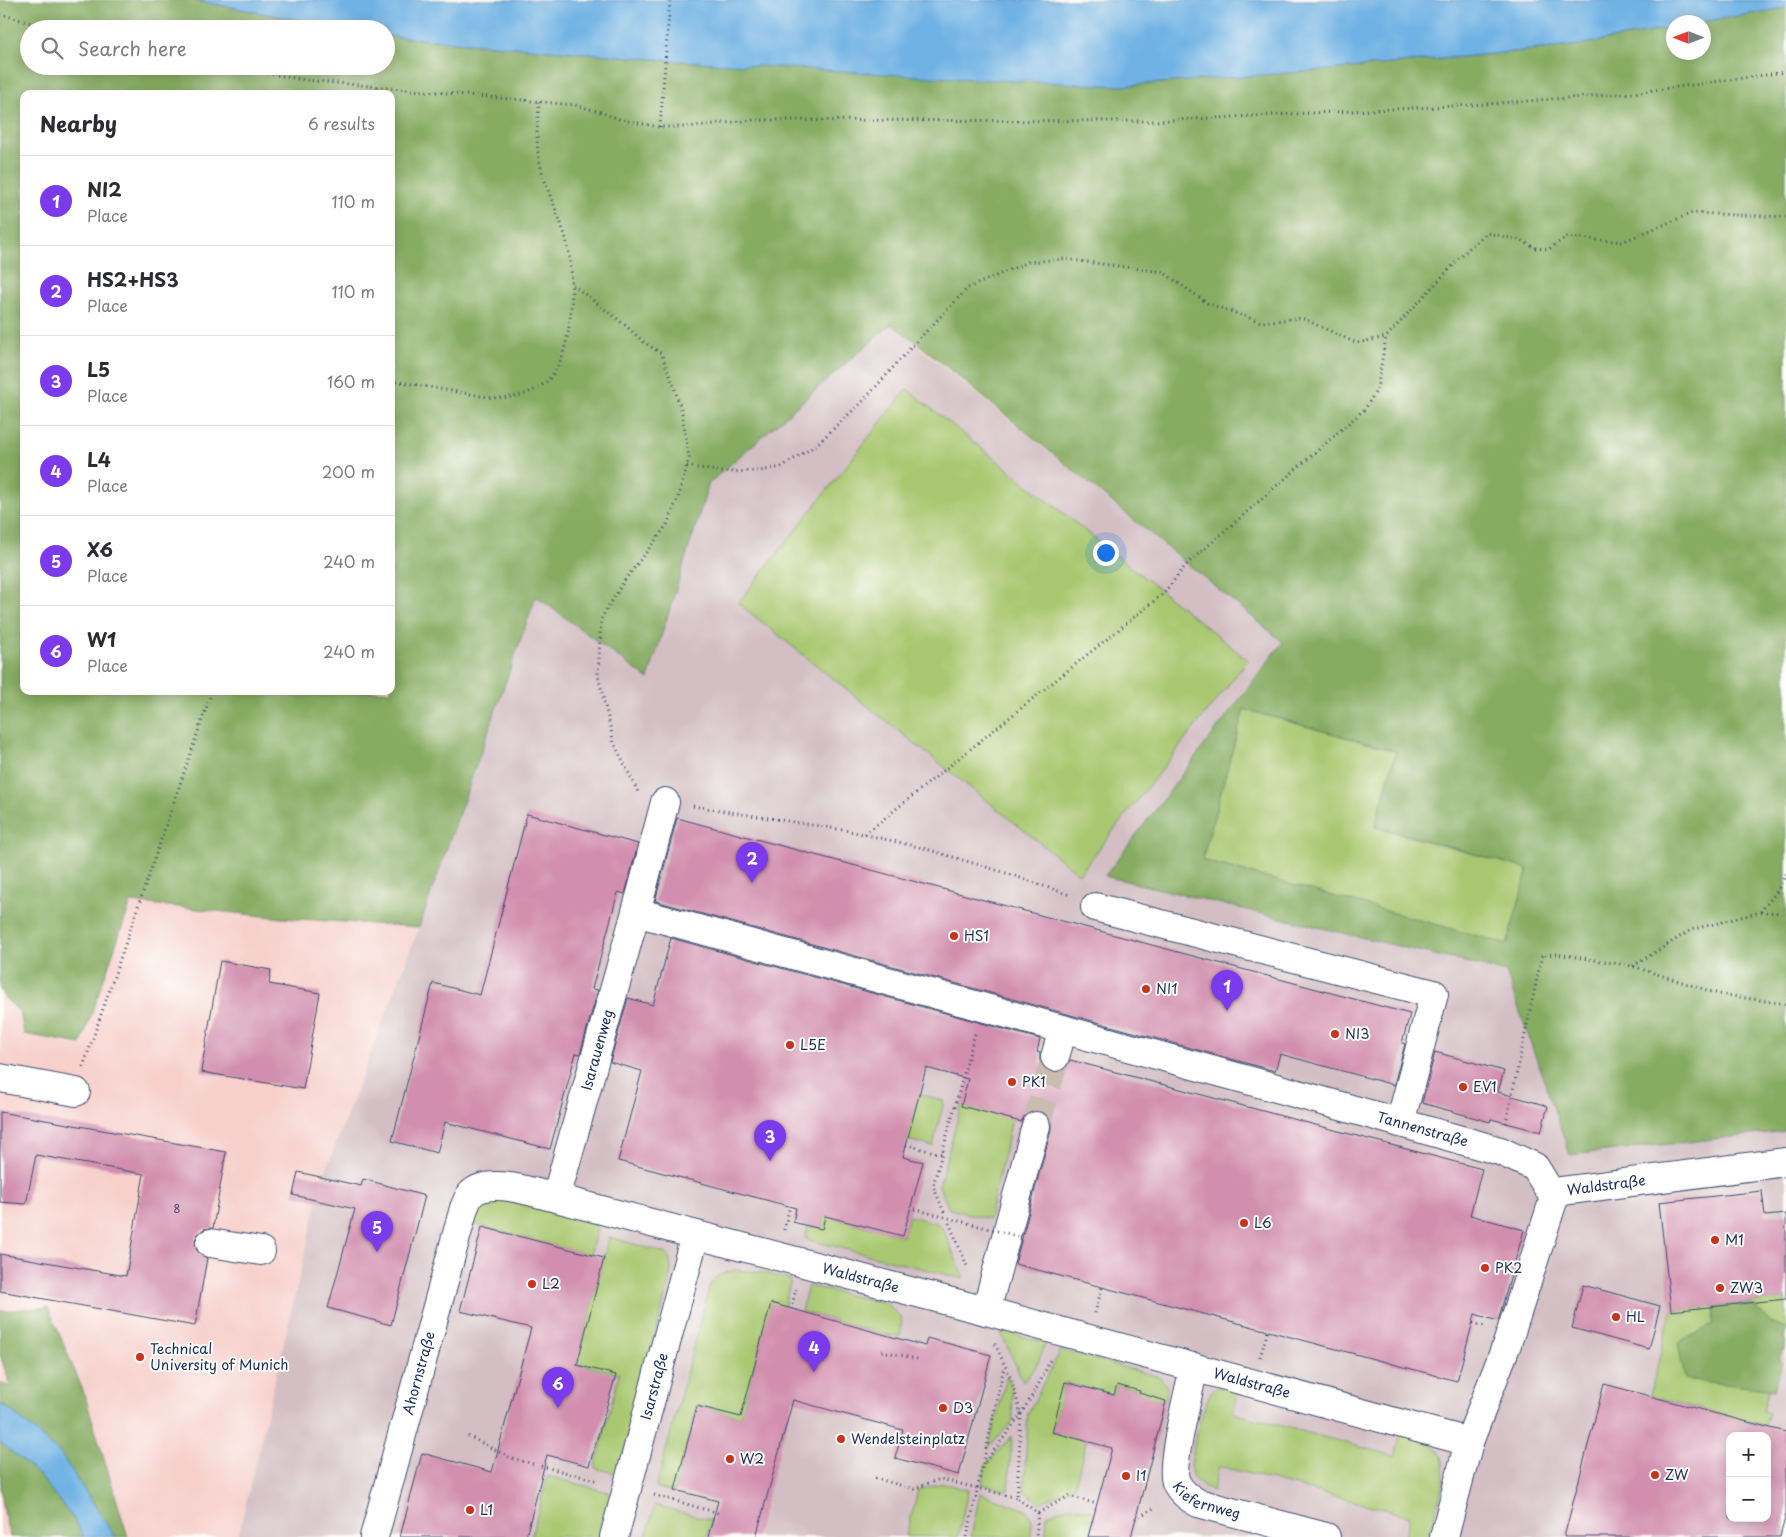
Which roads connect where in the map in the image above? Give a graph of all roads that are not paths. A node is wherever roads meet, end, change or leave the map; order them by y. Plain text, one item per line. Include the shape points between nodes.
1 (662, 815) road end
2 (1095, 906) road end
3 (636, 912) junction
4 (1063, 1029) junction
5 (1055, 1057) tunnel mouth
6 (0, 1078) edge
7 (76, 1092) road end
8 (1400, 1123) junction
9 (1036, 1126) tunnel mouth
10 (1786, 1162) edge
11 (556, 1198) junction
12 (1554, 1198) junction
13 (695, 1235) junction
14 (210, 1243) dead end
15 (261, 1251) dead end
16 (986, 1311) junction
17 (1194, 1367) junction
18 (1469, 1442) junction
19 (374, 1537) edge
20 (614, 1537) edge
21 (1326, 1537) edge
22 (1444, 1537) edge

1 - 3 street, Isarauenweg
2 - 8 street via 1434,994
3 - 4 street, Tannenstraße
3 - 11 street, Isarauenweg
4 - 5 street
4 - 8 street, Tannenstraße
6 - 7 street
8 - 12 street, Tannenstraße via 1500,1151 1534,1167
9 - 16 street via 1010,1234
10 - 12 street, Waldstraße via 1562,1191
11 - 13 street, Waldstraße
11 - 19 street, Ahornstraße via 505,1186 485,1186 471,1194 464,1208
12 - 18 street, Waldstraße via 1507,1344
13 - 16 street, Waldstraße
13 - 20 street, Isarstraße
14 - 15 street
16 - 17 street, Waldstraße
17 - 18 street, Waldstraße
17 - 21 street, Kiefernweg via 1174,1462 1175,1481 1179,1488 1198,1503
18 - 22 street

